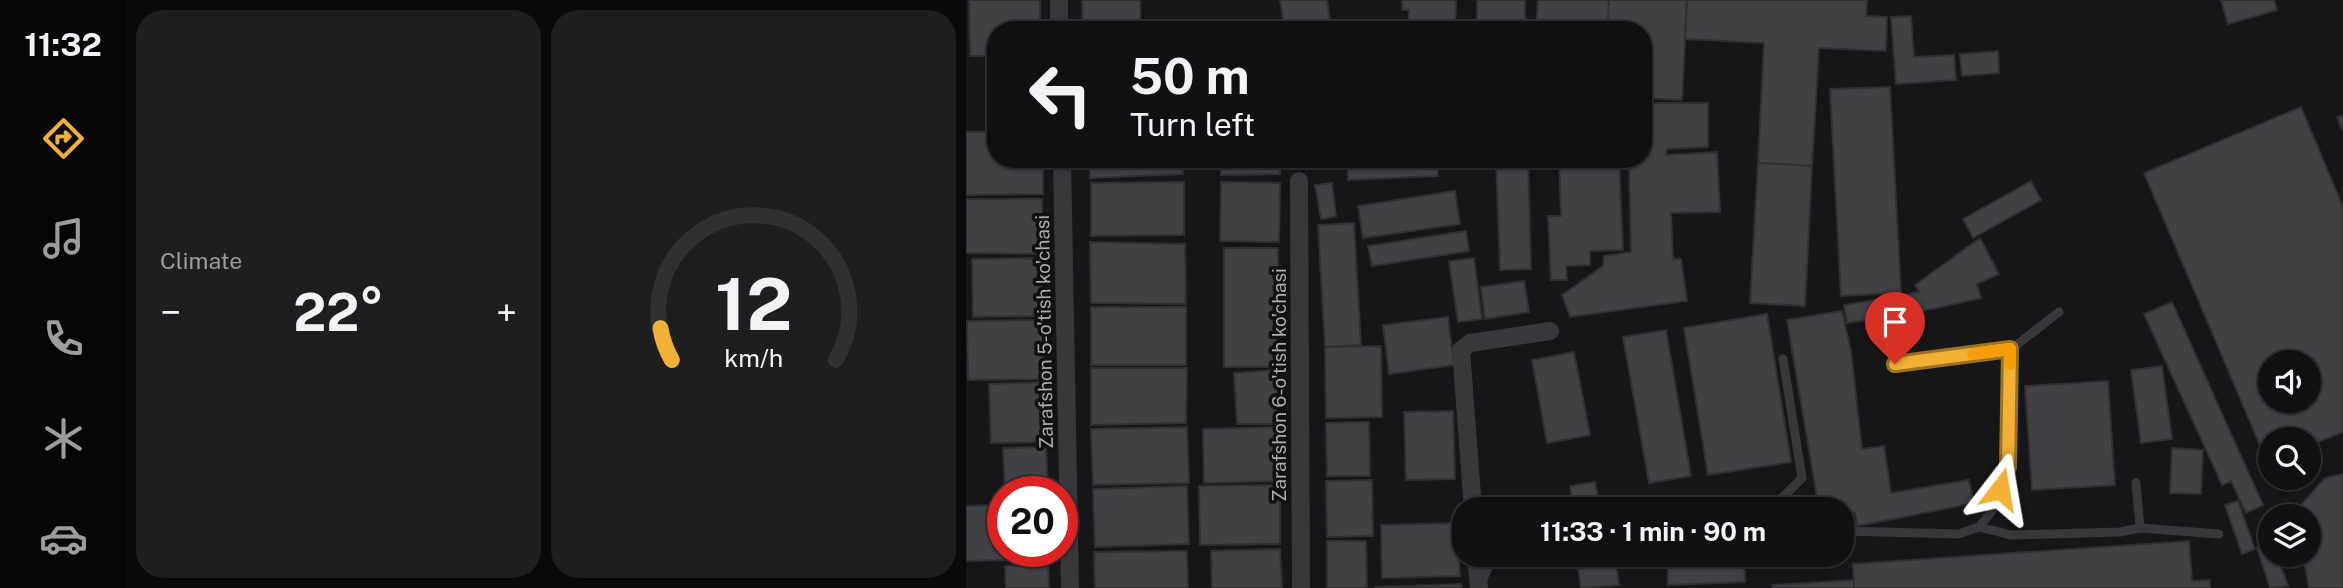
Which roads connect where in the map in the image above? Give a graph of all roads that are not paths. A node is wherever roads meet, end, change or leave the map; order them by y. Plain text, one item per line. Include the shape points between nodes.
1 (1059, 0) edge
2 (1059, 21) edge
3 (1062, 168) edge
4 (1299, 181) dead end
5 (2059, 312) dead end
6 (1550, 331) dead end
7 (2010, 349) junction
8 (1783, 359) dead end
9 (1895, 364) dead end
10 (2136, 483) dead end
11 (1472, 497) edge
12 (1783, 497) edge
13 (1979, 527) junction
14 (2140, 528) junction
15 (1854, 531) edge
16 (2219, 534) dead end
17 (1477, 567) edge
18 (1489, 567) edge
19 (1070, 588) edge
20 (1301, 588) edge
21 (1479, 588) edge

1 - 2 street
3 - 19 street, Zarafshon 5-o'tish ko'chasi
4 - 20 street, Zarafshon 6-o'tish ko'chasi
5 - 7 lane
6 - 11 street via 1470,343 1461,350
7 - 9 lane
7 - 13 lane via 2008,467 1992,511
8 - 12 lane via 1802,478
10 - 14 lane
13 - 14 lane via 2011,535
13 - 15 lane via 1959,534
14 - 16 lane
17 - 21 street
18 - 21 lane

